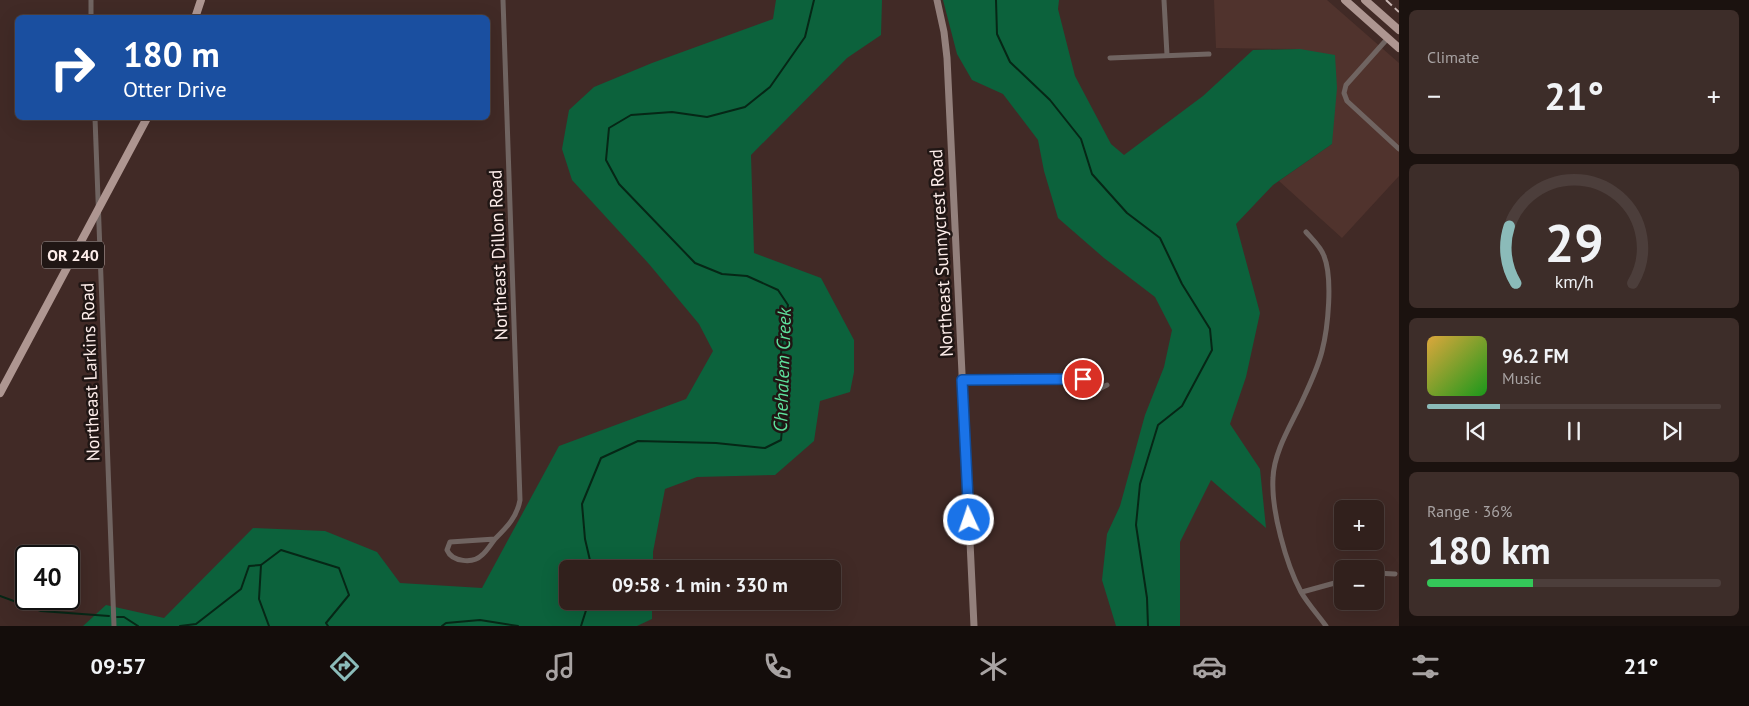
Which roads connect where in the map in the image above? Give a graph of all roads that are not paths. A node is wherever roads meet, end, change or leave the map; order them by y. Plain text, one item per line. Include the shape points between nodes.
1 (91, 0) edge
2 (201, 0) edge
3 (503, 0) edge
4 (937, 0) edge
5 (1164, 0) edge
6 (1345, 0) edge
7 (1365, 0) edge
8 (91, 15) edge
9 (196, 15) edge
10 (1399, 30) edge
11 (1388, 38) junction
12 (1399, 48) edge
13 (1209, 54) dead end
14 (1167, 56) junction
15 (1110, 58) dead end
16 (95, 120) edge
17 (146, 120) edge
18 (1399, 149) edge
19 (98, 209) junction
20 (1306, 232) dead end
21 (962, 380) junction
22 (1107, 385) dead end
23 (0, 393) edge
24 (495, 539) junction
25 (1384, 573) edge
26 (1395, 574) dead end
27 (1334, 583) edge
28 (1302, 592) junction
29 (114, 626) edge
30 (974, 626) edge
31 (1326, 626) edge

1 - 8 street
2 - 9 main road
3 - 24 street, Northeast Dillon Road via 520,486 518,510
4 - 21 street, Northeast Sunnycrest Road via 947,58
5 - 14 street
6 - 11 main road
7 - 10 main road
11 - 12 main road
11 - 18 street via 1346,85 1344,93 1347,101
13 - 14 street
14 - 15 street
16 - 19 street, Northeast Larkins Road
17 - 19 main road, OR 240
19 - 23 main road, OR 240
19 - 29 street, Northeast Larkins Road
20 - 28 street via 1320,248 1326,263 1328,290 1324,337 1312,380 1279,453 1273,478 1284,548
21 - 22 street via 1083,379 1096,390
21 - 30 street, Northeast Sunnycrest Road
24 - 24 street via 450,542 447,550 456,559 472,560 482,556
25 - 26 street
27 - 28 street
28 - 31 street

